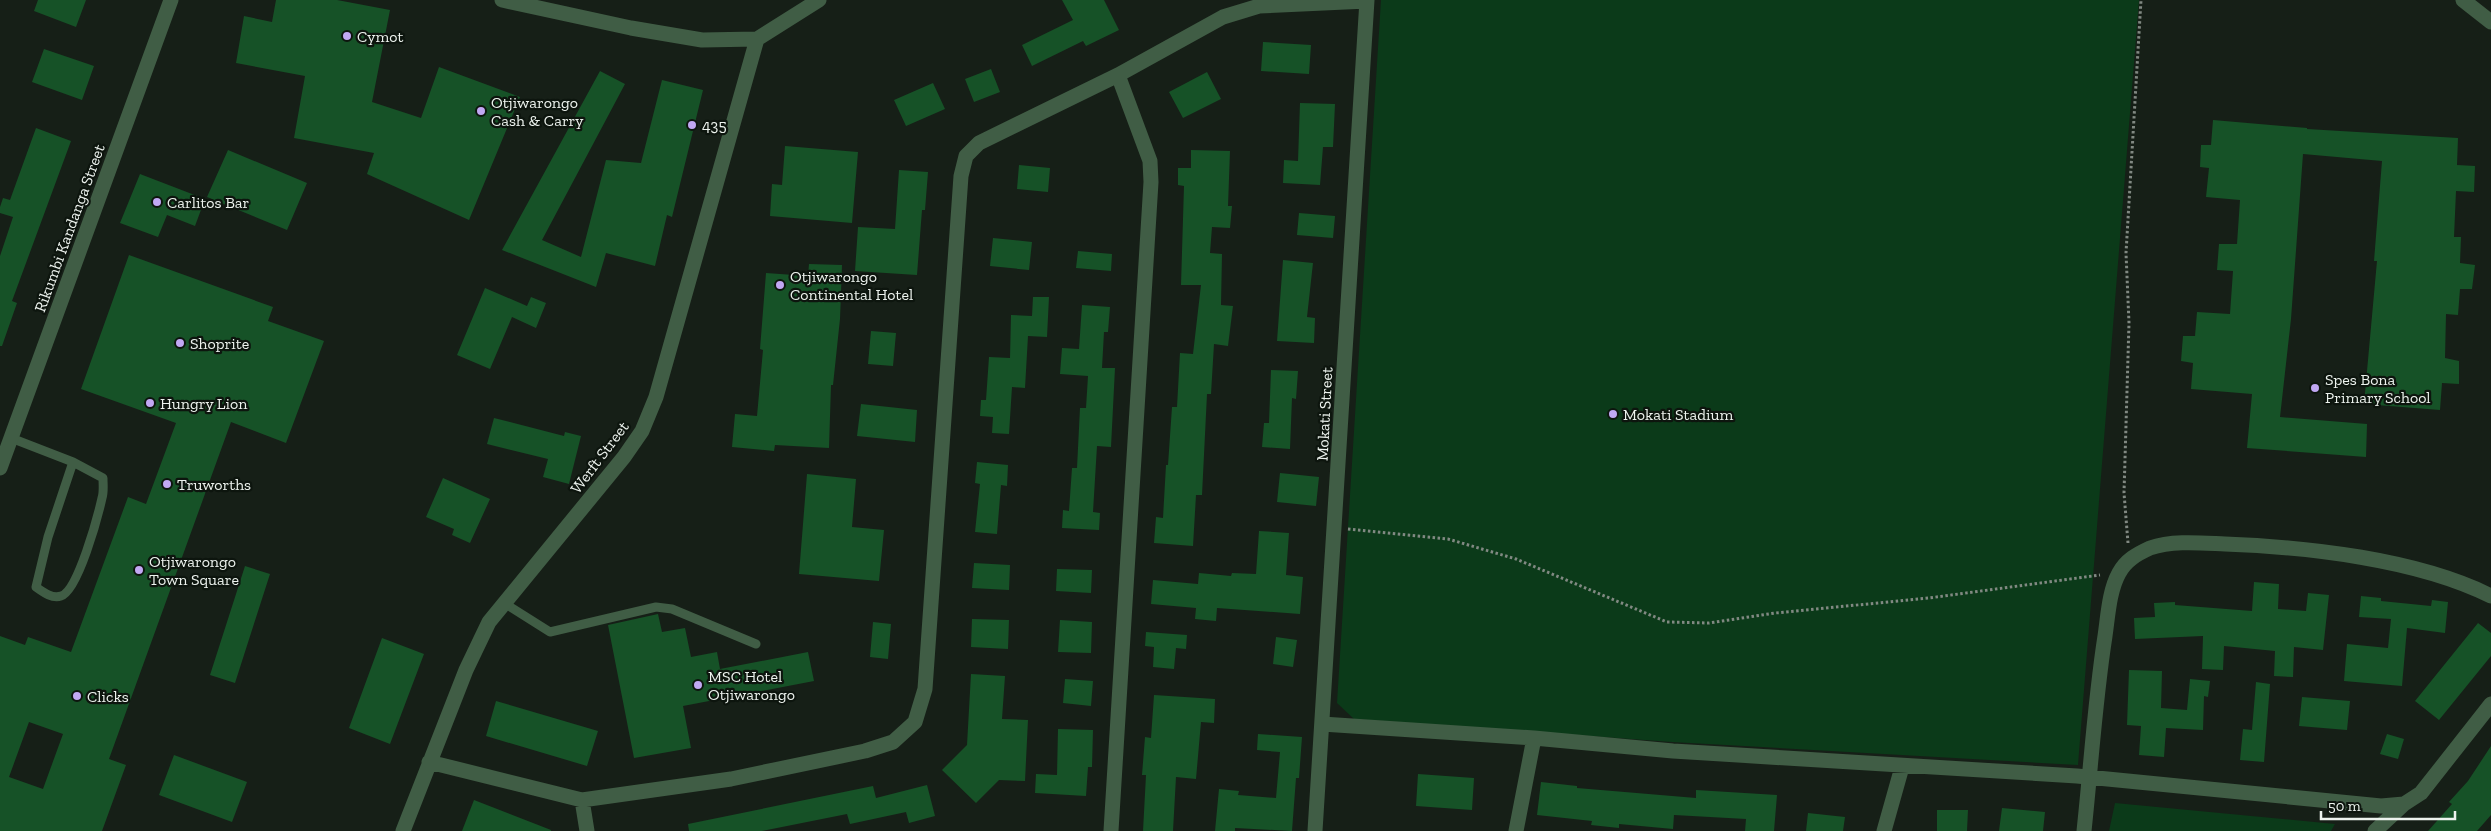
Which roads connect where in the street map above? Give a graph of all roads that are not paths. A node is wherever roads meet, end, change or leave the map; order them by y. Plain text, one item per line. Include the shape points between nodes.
1 (171, 0) edge
2 (502, 0) edge
3 (819, 0) edge
4 (2463, 0) edge
5 (1367, 1) edge
6 (2491, 22) edge
7 (757, 39) junction
8 (1118, 75) junction
9 (5, 436) edge
10 (73, 462) junction
11 (0, 468) edge
12 (2491, 596) edge
13 (504, 603) junction
14 (756, 644) dead end
15 (2491, 704) edge
16 (1322, 724) junction
17 (1534, 738) junction
18 (429, 762) junction
19 (1902, 766) junction
20 (2090, 778) junction
21 (582, 800) junction
22 (2404, 804) junction
23 (403, 831) edge
24 (587, 831) edge
25 (1111, 831) edge
26 (1315, 831) edge
27 (1516, 831) edge
28 (1884, 831) edge
29 (2084, 831) edge
30 (2375, 831) edge

1 - 9 street, Rikumbi Kandanga Street
2 - 7 street via 702,40
3 - 7 street
4 - 6 street
5 - 8 street via 1259,6 1222,17
5 - 16 street, Mokati Street
7 - 13 street, Werft Street via 656,397 642,431
8 - 21 street via 979,143 966,156 961,176 925,689 914,722 894,742 864,751 731,779
8 - 25 street via 1150,160 1151,182
9 - 10 lane
9 - 11 street, Rikumbi Kandanga Street
10 - 10 lane via 48,537 36,587 51,597 61,596 71,589 92,536 103,496 103,478
12 - 20 street via 2428,572 2284,546 2189,543 2152,548 2129,559 2118,574 2110,601 2100,666
13 - 14 lane via 550,632 656,607 672,609
13 - 18 street, Werft Street via 488,622
15 - 22 street via 2421,793
16 - 17 street
16 - 26 street, Mokati Street
17 - 19 street
17 - 27 street
18 - 21 street
18 - 23 street, Werft Street
19 - 20 street
19 - 28 street
20 - 22 street via 2362,805
20 - 29 street
21 - 24 street
22 - 30 street

